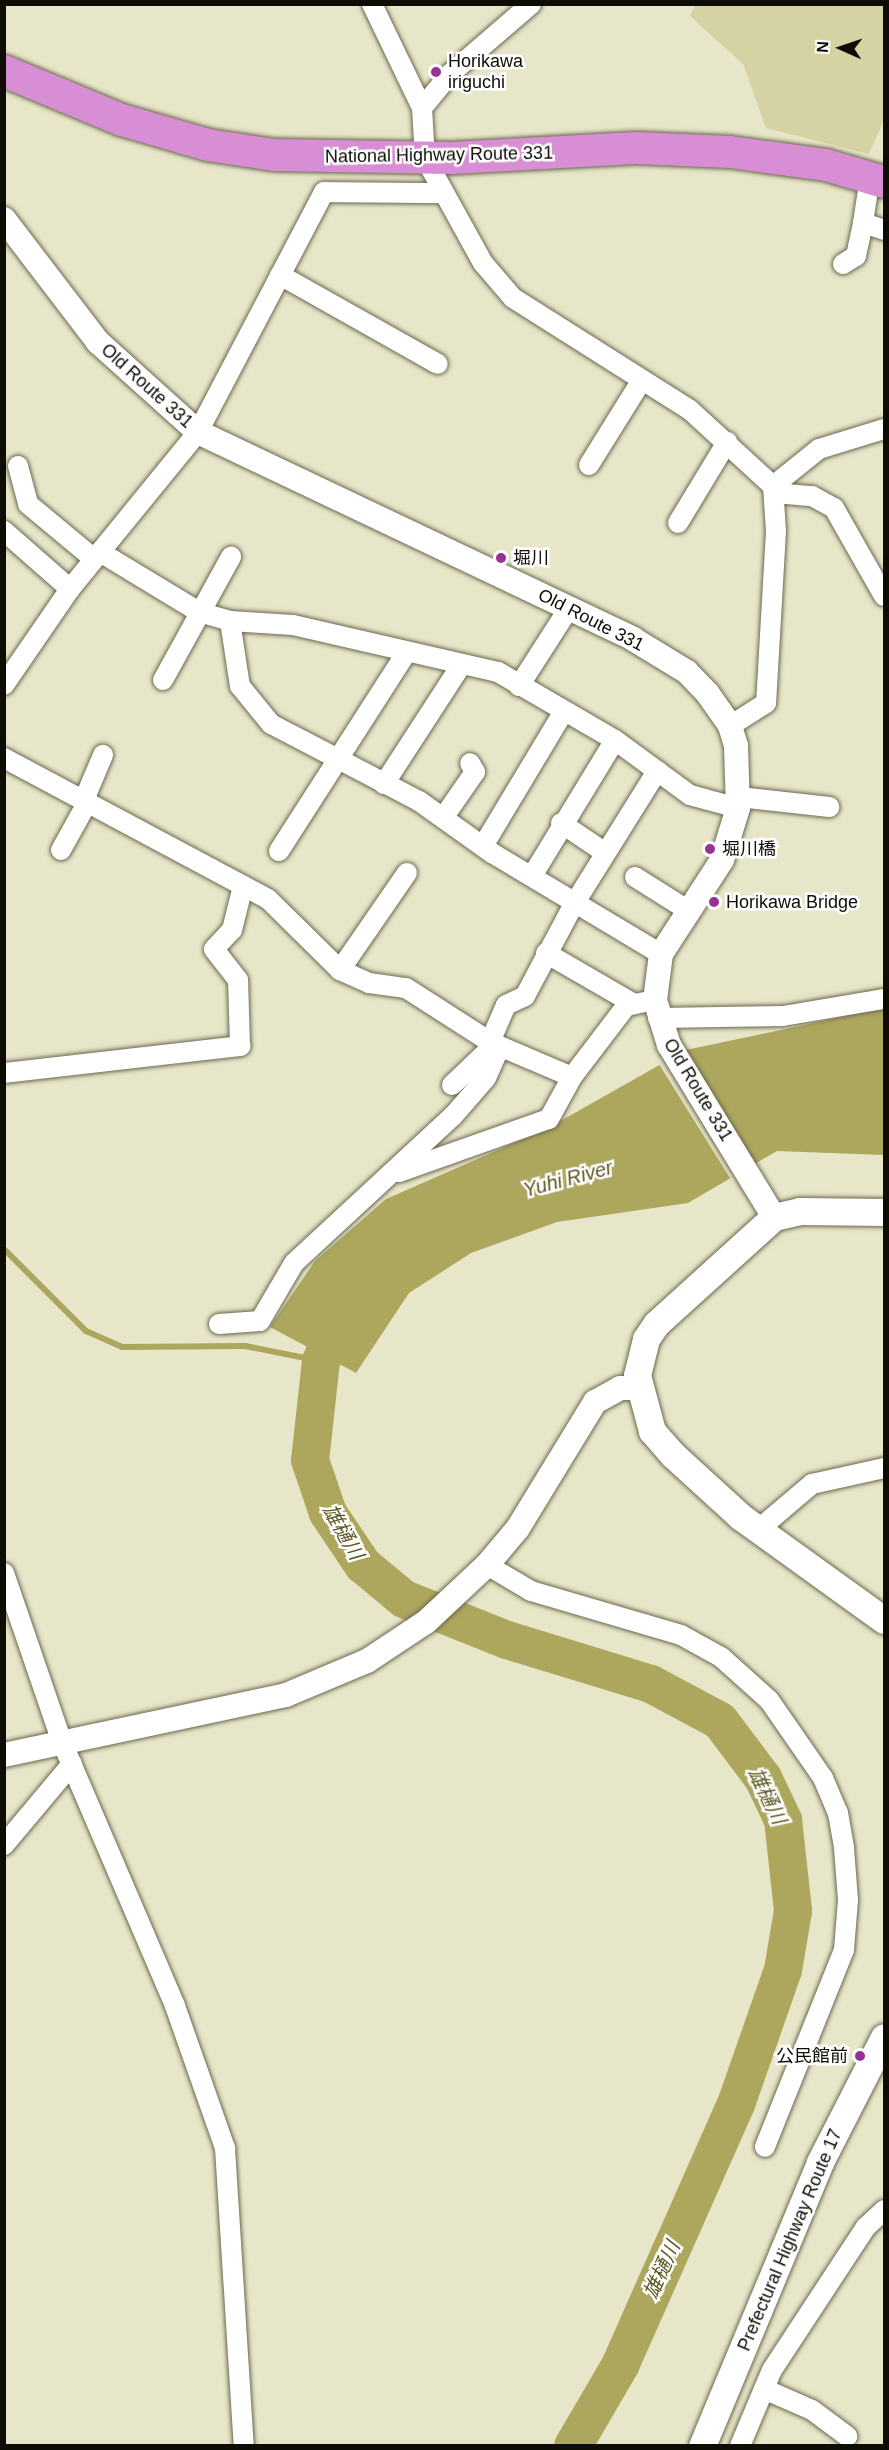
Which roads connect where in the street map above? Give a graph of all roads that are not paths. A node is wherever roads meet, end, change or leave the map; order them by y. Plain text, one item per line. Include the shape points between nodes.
1 (372, 4) edge
2 (531, 4) edge
3 (4, 71) edge
4 (422, 108) junction
5 (425, 158) junction
6 (878, 179) edge
7 (444, 193) junction
8 (4, 219) edge
9 (863, 223) junction
10 (885, 230) edge
11 (843, 264) dead end
12 (280, 275) junction
13 (438, 364) dead end
14 (642, 380) junction
15 (885, 429) edge
16 (198, 432) junction
17 (727, 442) junction
18 (589, 465) dead end
19 (18, 466) dead end
20 (774, 490) junction
21 (678, 523) dead end
22 (4, 531) edge
23 (97, 556) junction
24 (231, 557) dead end
25 (70, 589) junction
26 (885, 596) edge
27 (569, 608) junction
28 (199, 612) junction
29 (230, 621) junction
30 (407, 652) junction
31 (462, 664) junction
32 (163, 680) dead end
33 (4, 685) edge
34 (519, 686) junction
35 (564, 711) junction
36 (730, 726) junction
37 (615, 740) junction
38 (103, 755) dead end
39 (4, 758) edge
40 (335, 760) junction
41 (470, 763) dead end
42 (657, 771) junction
43 (384, 784) junction
44 (86, 801) junction
45 (739, 802) junction
46 (828, 807) dead end
47 (442, 818) junction
48 (561, 823) junction
49 (483, 846) junction
50 (61, 850) dead end
51 (279, 851) dead end
52 (604, 852) junction
53 (407, 873) dead end
54 (532, 876) junction
55 (634, 877) dead end
56 (243, 886) junction
57 (574, 904) junction
58 (689, 911) junction
59 (546, 953) junction
60 (661, 954) junction
61 (340, 970) junction
62 (885, 999) edge
63 (649, 1007) junction
64 (495, 1044) junction
65 (4, 1073) edge
66 (572, 1077) junction
67 (452, 1085) dead end
68 (396, 1173) junction
69 (885, 1212) edge
70 (774, 1217) junction
71 (219, 1324) dead end
72 (638, 1388) junction
73 (885, 1468) edge
74 (759, 1529) junction
75 (487, 1564) junction
76 (4, 1573) edge
77 (885, 1620) edge
78 (63, 1742) junction
79 (4, 1755) edge
80 (72, 1764) junction
81 (4, 1845) edge
82 (885, 2037) edge
83 (765, 2147) dead end
84 (885, 2210) edge
85 (765, 2389) junction
86 (847, 2436) dead end
87 (244, 2445) edge
88 (702, 2445) edge
89 (740, 2445) edge

1 - 4 street
2 - 4 street via 450,74
3 - 5 highway, National Highway Route 331 via 100,112 208,145 307,158
4 - 5 street
5 - 6 highway, National Highway Route 331 via 636,148 730,152 826,165
5 - 7 street
6 - 9 street
7 - 12 street via 324,192
7 - 14 street via 483,263 513,298
8 - 16 street, Old Route 331 via 98,342
9 - 10 street
9 - 11 street via 856,256
12 - 13 street
12 - 16 street
14 - 17 street via 690,410
14 - 18 street
15 - 20 street via 819,449
16 - 23 street
16 - 27 street, Old Route 331
17 - 20 street
17 - 21 street
19 - 23 street via 28,504
20 - 26 street via 812,496 834,508
20 - 36 street via 766,703
22 - 25 street
23 - 25 street
23 - 28 street
24 - 28 street
25 - 33 street
27 - 34 street
27 - 36 street, Old Route 331 via 687,672
28 - 29 street
28 - 32 street
29 - 30 street via 293,625
29 - 40 street via 240,686 270,724
30 - 31 street
30 - 40 street
31 - 34 street via 498,672
31 - 43 street
34 - 35 street
35 - 37 street
35 - 49 street
36 - 45 street, Old Route 331
37 - 42 street
37 - 48 street
38 - 44 street
39 - 44 street
40 - 43 street
40 - 51 street
41 - 47 street via 475,772
42 - 45 street via 690,795
42 - 52 street
43 - 47 street
44 - 50 street
44 - 56 street
45 - 46 street
45 - 58 street, Old Route 331 via 722,860
47 - 49 street
48 - 52 street
48 - 54 street
49 - 54 street
52 - 57 street
53 - 61 street
54 - 57 street
55 - 58 street
56 - 61 street via 268,899
56 - 65 street via 232,930 214,949 238,980 240,1046
57 - 59 street
57 - 60 street
58 - 60 street, Old Route 331
59 - 63 street
59 - 64 street via 525,996 506,1005
60 - 63 street, Old Route 331
61 - 64 street via 369,984 406,988
62 - 63 street via 783,1016
63 - 66 street via 626,1006
63 - 70 street, Old Route 331
64 - 66 street
64 - 67 street
64 - 68 street via 486,1078
66 - 68 street via 549,1119
68 - 71 street via 323,1231 294,1263 260,1321
69 - 70 main road via 809,1211
70 - 72 main road via 656,1324 639,1358
72 - 74 main road via 652,1431 718,1498
72 - 75 street via 620,1388 595,1402 518,1528
73 - 74 street via 812,1484
74 - 77 main road
75 - 78 street via 426,1622 368,1661 286,1695
75 - 83 street via 531,1591 681,1635 721,1657 769,1700 823,1778 838,1813 844,1848 848,1900 844,1950 818,2027
76 - 78 street
78 - 79 street
78 - 80 street
80 - 81 street
80 - 87 street via 175,2006 225,2148
82 - 88 main road, Prefectural Highway Route 17 via 820,2162
84 - 85 street via 866,2227
85 - 86 street via 812,2409
85 - 89 street

